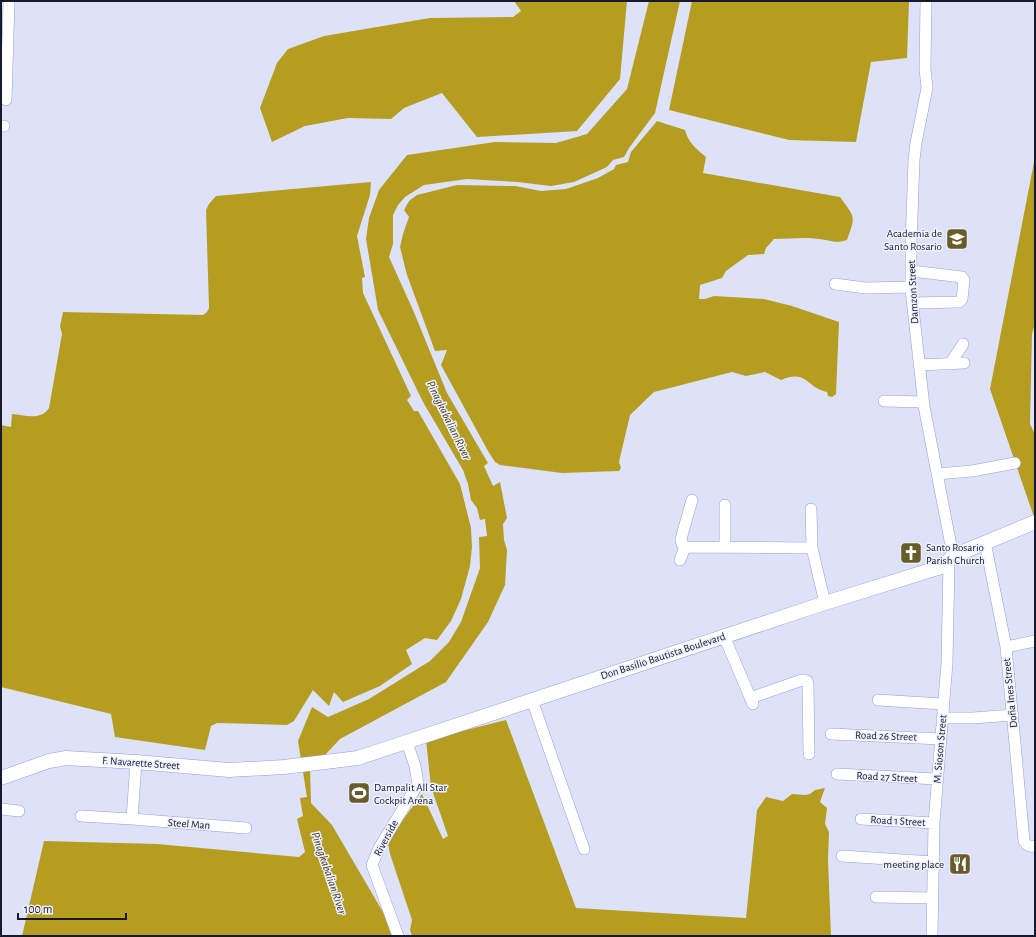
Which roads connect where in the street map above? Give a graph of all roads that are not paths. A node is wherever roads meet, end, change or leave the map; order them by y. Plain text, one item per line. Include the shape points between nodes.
1 (9, 1) edge
2 (926, 1) edge
3 (6, 100) dead end
4 (911, 271) junction
5 (835, 284) dead end
6 (911, 287) junction
7 (912, 303) junction
8 (963, 344) dead end
9 (964, 363) dead end
10 (950, 364) junction
11 (919, 365) junction
12 (884, 401) dead end
13 (923, 402) junction
14 (1014, 464) dead end
15 (936, 474) junction
16 (692, 500) dead end
17 (725, 504) dead end
18 (811, 508) dead end
19 (1030, 524) edge
20 (985, 542) junction
21 (684, 547) junction
22 (725, 547) junction
23 (812, 548) junction
24 (951, 559) junction
25 (680, 560) dead end
26 (825, 602) junction
27 (724, 636) junction
28 (1035, 641) edge
29 (1006, 647) junction
30 (532, 700) junction
31 (878, 700) dead end
32 (943, 704) junction
33 (1013, 715) junction
34 (942, 718) junction
35 (831, 734) dead end
36 (941, 739) junction
37 (407, 742) junction
38 (809, 754) dead end
39 (136, 762) junction
40 (284, 766) joint
41 (836, 774) dead end
42 (1, 778) edge
43 (937, 779) junction
44 (1, 809) edge
45 (19, 811) dead end
46 (81, 816) dead end
47 (132, 819) junction
48 (861, 819) dead end
49 (934, 823) junction
50 (246, 828) dead end
51 (1031, 845) edge
52 (584, 849) dead end
53 (842, 856) dead end
54 (934, 862) junction
55 (876, 897) dead end
56 (932, 898) junction
57 (398, 936) edge
58 (932, 936) edge

1 - 3 street
2 - 4 street, Damzon Street via 927,88 914,160
4 - 6 street, Damzon Street
4 - 7 street via 962,277 964,280 962,299 959,302
5 - 6 street via 865,288
6 - 7 street, Damzon Street
7 - 11 street, Damzon Street
8 - 10 street
9 - 10 street
10 - 11 street
11 - 13 street, Damzon Street
12 - 13 street
13 - 15 street, Damzon Street
14 - 15 street
15 - 24 street, Damzon Street
16 - 21 street via 681,539
17 - 22 street
18 - 23 street
19 - 20 main road, Don Basilio Bautista Boulevard
20 - 24 main road, Don Basilio Bautista Boulevard
20 - 29 street, Doña Ines Street
21 - 22 street
21 - 25 street
22 - 23 street
23 - 26 street
24 - 26 main road, Don Basilio Bautista Boulevard via 944,566
24 - 32 street, M. Sioson Street
26 - 27 main road, Don Basilio Bautista Boulevard
27 - 30 main road, Don Basilio Bautista Boulevard
27 - 38 street via 751,701 802,680 806,681
28 - 29 street
29 - 33 street, Doña Ines Street
30 - 37 main road, Don Basilio Bautista Boulevard
30 - 52 street
31 - 32 street
32 - 34 street, M. Sioson Street
33 - 34 street
33 - 51 street, Doña Ines Street via 1024,841
34 - 36 street, M. Sioson Street
35 - 36 street, Road 26 Street
36 - 43 street, M. Sioson Street
37 - 40 main road, Don Basilio Bautista Boulevard via 358,758
37 - 57 street, Riverside via 418,784 379,848 372,865
39 - 40 main road, F. Navarette Street via 229,770
39 - 42 main road, F. Navarette Street via 66,758 49,761
39 - 47 street
41 - 43 street, Road 27 Street
43 - 49 street, M. Sioson Street
44 - 45 street
46 - 47 street, Steel Man
47 - 50 street, Steel Man
48 - 49 street, Road 1 Street
49 - 54 street, M. Sioson Street
53 - 54 street
54 - 56 street, M. Sioson Street
55 - 56 street
56 - 58 street, M. Sioson Street

